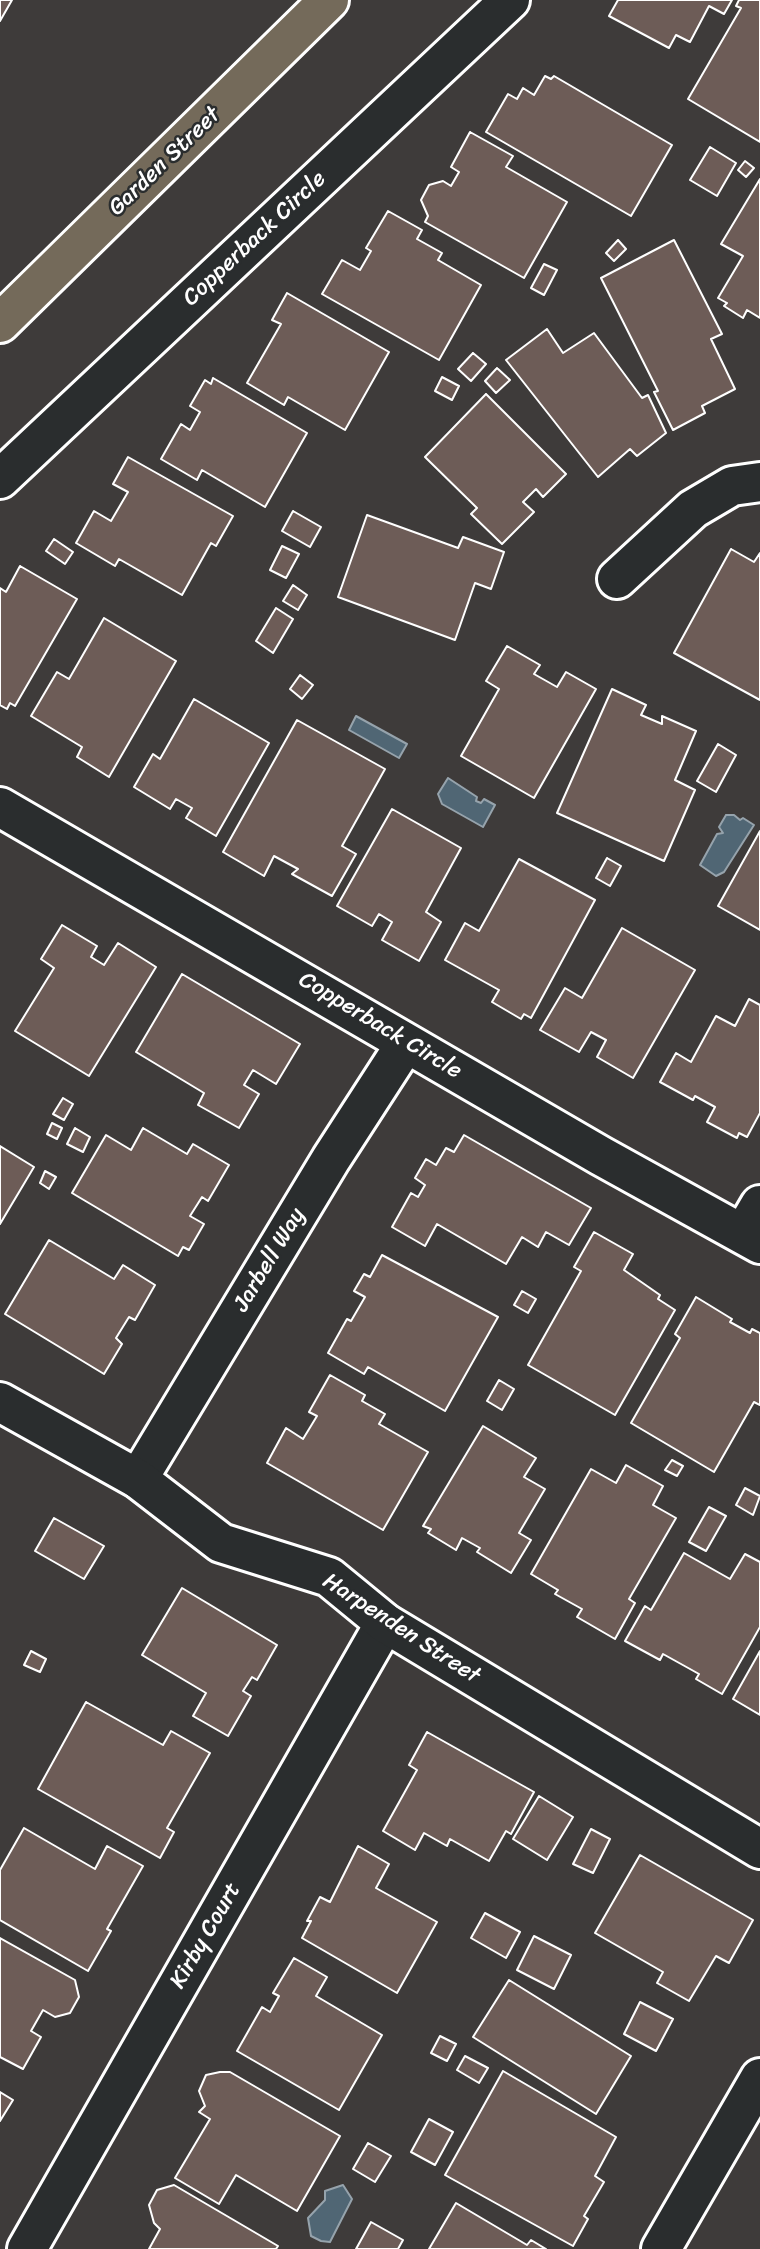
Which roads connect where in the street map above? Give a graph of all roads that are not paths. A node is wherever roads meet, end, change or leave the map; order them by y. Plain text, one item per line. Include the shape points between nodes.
1 (329, 0) edge
2 (510, 0) edge
3 (0, 323) edge
4 (0, 479) edge
5 (760, 482) edge
6 (617, 579) dead end
7 (0, 807) edge
8 (406, 1043) junction
9 (754, 1228) edge
10 (0, 1402) edge
11 (138, 1479) junction
12 (385, 1623) junction
13 (760, 1849) edge
14 (760, 2078) edge
15 (27, 2249) edge
16 (662, 2249) edge

1 - 3 main road, Garden Street
2 - 4 street, Copperback Circle
5 - 6 street via 732,486 693,509
7 - 8 street, Copperback Circle
8 - 9 street, Copperback Circle
8 - 11 street, Jarbell Way
10 - 11 street, Harpenden Street
11 - 12 street, Harpenden Street via 221,1543 329,1577
12 - 13 street, Harpenden Street
12 - 15 street, Kirby Court
14 - 16 street

